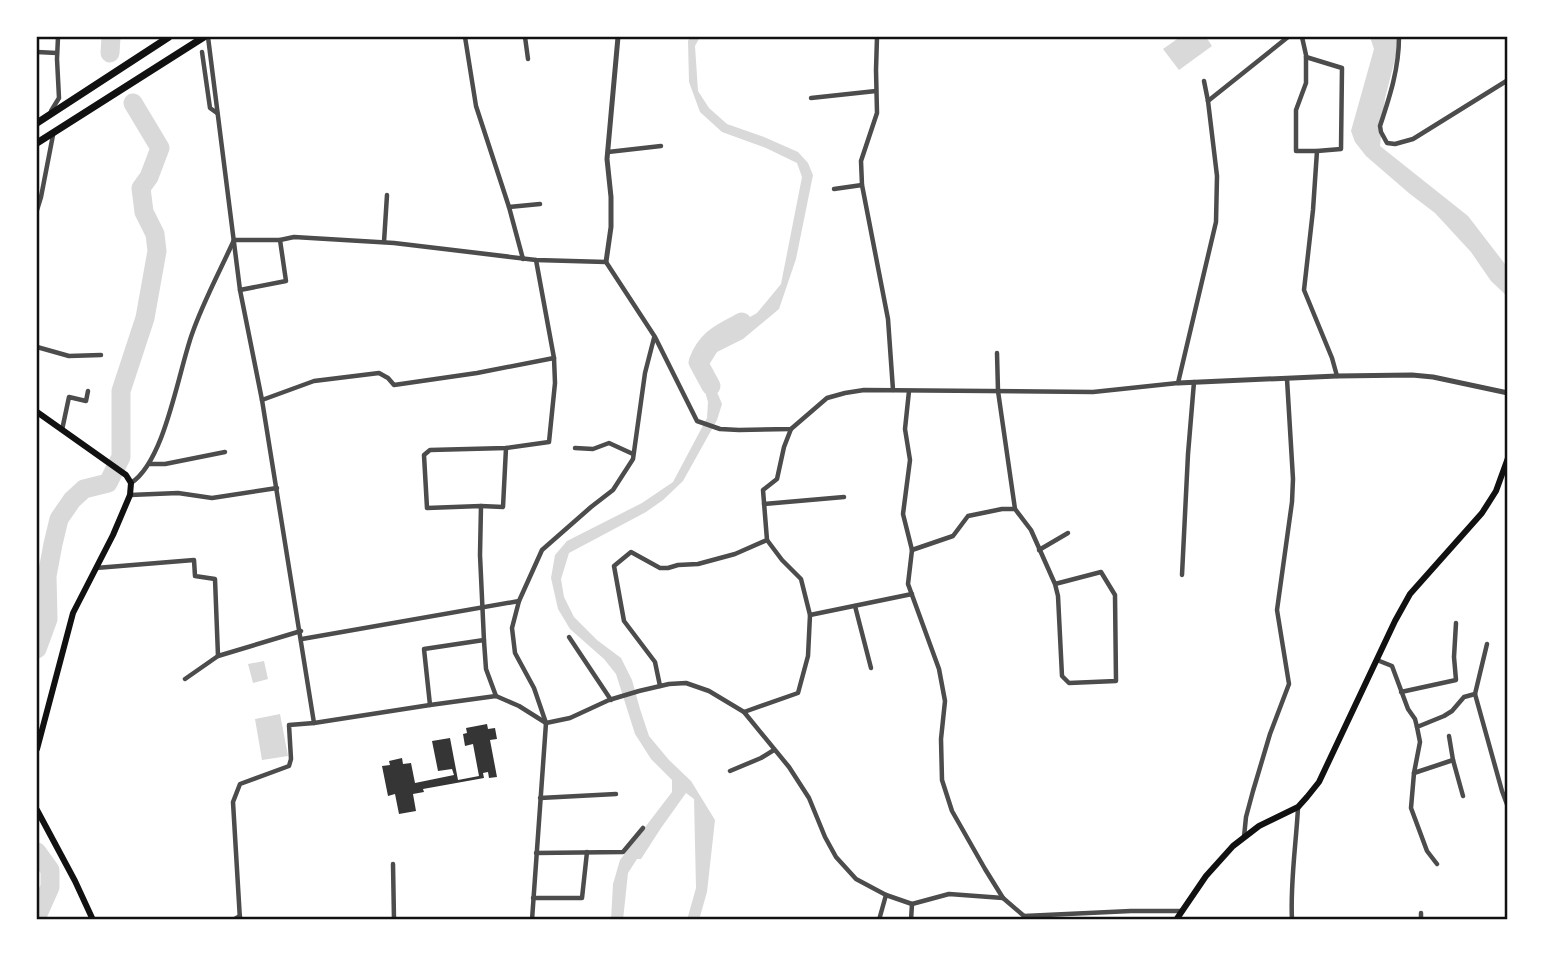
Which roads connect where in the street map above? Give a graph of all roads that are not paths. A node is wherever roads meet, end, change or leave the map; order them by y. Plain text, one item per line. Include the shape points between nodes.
1 (58, 37) edge
2 (169, 37) edge
3 (206, 37) edge
4 (466, 37) edge
5 (525, 37) edge
6 (617, 37) edge
7 (877, 37) edge
8 (1288, 37) edge
9 (1302, 37) edge
10 (1399, 37) edge
11 (37, 52) edge
12 (202, 52) dead end
13 (57, 53) junction
14 (1306, 57) junction
15 (528, 59) dead end
16 (1508, 80) edge
17 (1204, 81) dead end
18 (876, 91) junction
19 (811, 98) dead end
20 (1209, 101) junction
21 (217, 114) junction
22 (49, 115) junction
23 (37, 123) edge
24 (53, 134) junction
25 (37, 143) edge
26 (661, 146) dead end
27 (1317, 151) junction
28 (608, 152) junction
29 (862, 185) junction
30 (834, 189) dead end
31 (387, 195) dead end
32 (540, 204) dead end
33 (509, 207) junction
34 (37, 210) edge
35 (234, 240) junction
36 (280, 240) junction
37 (384, 242) junction
38 (523, 259) junction
39 (536, 260) junction
40 (606, 261) junction
41 (240, 290) junction
42 (655, 337) junction
43 (37, 347) edge
44 (997, 353) dead end
45 (101, 355) dead end
46 (554, 358) junction
47 (1336, 376) junction
48 (1286, 379) junction
49 (1194, 382) junction
50 (1178, 383) junction
51 (894, 390) junction
52 (88, 391) dead end
53 (909, 391) junction
54 (998, 391) junction
55 (1508, 393) edge
56 (262, 400) junction
57 (37, 415) edge
58 (791, 429) junction
59 (62, 430) junction
60 (506, 447) junction
61 (575, 448) dead end
62 (225, 452) dead end
63 (633, 454) junction
64 (1508, 458) edge
65 (150, 464) junction
66 (1506, 475) edge
67 (131, 483) junction
68 (277, 488) junction
69 (130, 495) junction
70 (844, 497) dead end
71 (764, 505) junction
72 (481, 506) junction
73 (1015, 509) junction
74 (1068, 533) dead end
75 (766, 540) junction
76 (912, 550) junction
77 (1039, 550) junction
78 (95, 568) junction
79 (1182, 575) dead end
80 (1055, 584) junction
81 (912, 594) junction
82 (519, 601) junction
83 (855, 606) junction
84 (482, 607) junction
85 (810, 615) junction
86 (1456, 623) dead end
87 (300, 631) junction
88 (569, 637) dead end
89 (302, 639) junction
90 (484, 640) junction
91 (1487, 644) dead end
92 (218, 656) junction
93 (1376, 660) junction
94 (871, 668) dead end
95 (185, 679) dead end
96 (660, 686) junction
97 (1401, 692) junction
98 (1475, 694) junction
99 (496, 696) junction
100 (611, 700) junction
101 (430, 705) junction
102 (744, 712) junction
103 (314, 723) junction
104 (546, 723) junction
105 (1417, 727) junction
106 (1449, 736) dead end
107 (37, 749) edge
108 (774, 750) junction
109 (1452, 760) junction
110 (730, 771) dead end
111 (1414, 773) junction
112 (616, 794) dead end
113 (1463, 796) dead end
114 (540, 798) junction
115 (1298, 807) junction
116 (1508, 807) edge
117 (37, 810) edge
118 (643, 828) dead end
119 (1244, 837) junction
120 (587, 852) junction
121 (536, 853) junction
122 (394, 864) dead end
123 (1437, 864) dead end
124 (886, 895) junction
125 (533, 898) junction
126 (1003, 898) junction
127 (912, 904) junction
128 (1183, 911) junction
129 (1421, 913) dead end
130 (240, 918) edge
131 (1025, 918) edge
132 (93, 920) edge
133 (233, 920) edge
134 (394, 920) edge
135 (531, 920) edge
136 (879, 920) edge
137 (911, 920) edge
138 (1176, 920) edge
139 (1292, 920) edge
140 (1420, 920) edge

1 - 13 street
2 - 22 highway
3 - 21 street
3 - 24 highway
4 - 33 street via 476,106
5 - 15 street
6 - 28 street
7 - 18 street
8 - 20 street
9 - 14 street
10 - 16 street via 1398,61 1380,126 1387,143 1413,139
11 - 13 street
12 - 21 street via 210,108
13 - 22 street via 59,98
14 - 27 street via 1306,83 1296,110 1296,151
14 - 27 street via 1342,68 1341,149
17 - 20 street
18 - 19 street
18 - 29 street via 877,113 861,160
20 - 50 street via 1217,176 1216,222
21 - 35 street
22 - 23 highway
24 - 25 highway
24 - 34 street
26 - 28 street
27 - 47 street via 1304,290
28 - 40 street via 611,227
29 - 30 street
29 - 51 street via 888,318
31 - 37 street
32 - 33 street
33 - 38 street
35 - 36 street
35 - 41 street
35 - 65 street via 192,333
36 - 37 street
36 - 41 street via 286,281
37 - 38 street
38 - 39 street
39 - 40 street
39 - 46 street
40 - 42 street
41 - 56 street
42 - 58 street via 697,421 722,429
42 - 63 street
43 - 45 street via 69,356
44 - 54 street
46 - 56 street via 394,385 379,373 314,381
46 - 60 street via 549,442
47 - 48 street
47 - 55 street via 1433,377
48 - 49 street
48 - 119 street via 1293,479 1277,610 1289,684 1270,734
49 - 50 street
49 - 79 street
50 - 54 street via 1093,392
51 - 53 street
51 - 58 street via 864,390 827,398
52 - 59 street via 86,401 69,397
53 - 54 street
53 - 76 street via 905,429 910,460 902,514
54 - 73 street
56 - 68 street
57 - 59 main road
58 - 71 street via 777,479 763,490
59 - 67 main road
60 - 72 street via 503,507
60 - 72 street via 430,450 424,456 427,508
61 - 63 street via 593,449 609,443
62 - 65 street
63 - 82 street via 613,490 542,550
64 - 66 main road
65 - 67 street
66 - 93 main road via 1482,513 1410,594
67 - 69 main road
68 - 69 street via 212,498 178,492
68 - 87 street
69 - 78 main road
70 - 71 street
71 - 75 street
72 - 84 street
73 - 76 street via 968,516 953,536
73 - 77 street
74 - 77 street
75 - 85 street via 801,579
75 - 96 street via 698,564 660,568 631,552 614,566 624,621 655,662
76 - 81 street via 908,584
77 - 80 street
78 - 92 street via 194,560 195,576 215,579
78 - 107 main road via 73,613
80 - 80 street via 1062,676 1069,682 1116,681 1115,595 1101,572
81 - 83 street
81 - 126 street via 939,669 944,701 942,780 952,811
82 - 84 street
82 - 104 street via 512,628 515,653
83 - 85 street
83 - 94 street
84 - 89 street
84 - 90 street
85 - 102 street via 808,656 798,693
86 - 97 street via 1456,680
87 - 89 street
87 - 92 street
88 - 100 street
89 - 103 street
90 - 99 street via 486,669
90 - 101 street via 424,649
91 - 98 street
92 - 95 street
93 - 97 street via 1392,666
93 - 115 main road via 1319,782
96 - 100 street
96 - 102 street via 686,682
97 - 105 street
98 - 105 street via 1444,716
98 - 116 street
99 - 101 street
99 - 104 street
100 - 104 street
101 - 103 street
102 - 108 street
103 - 130 street via 289,725 289,766 240,784 233,802
104 - 114 street
105 - 111 street via 1420,742
106 - 109 street
108 - 110 street
108 - 124 street via 809,799 836,857 856,878
109 - 111 street
109 - 113 street
111 - 123 street via 1410,808
112 - 114 street
114 - 121 street
115 - 119 main road
115 - 139 street
117 - 132 main road
118 - 120 street via 623,852
119 - 128 main road via 1211,870
120 - 121 street
120 - 125 street via 582,898
121 - 125 street
122 - 134 street
124 - 127 street
124 - 136 street
125 - 135 street
126 - 127 street via 949,894
126 - 131 street
127 - 137 street
128 - 131 street
128 - 138 main road
129 - 140 street
130 - 133 street

